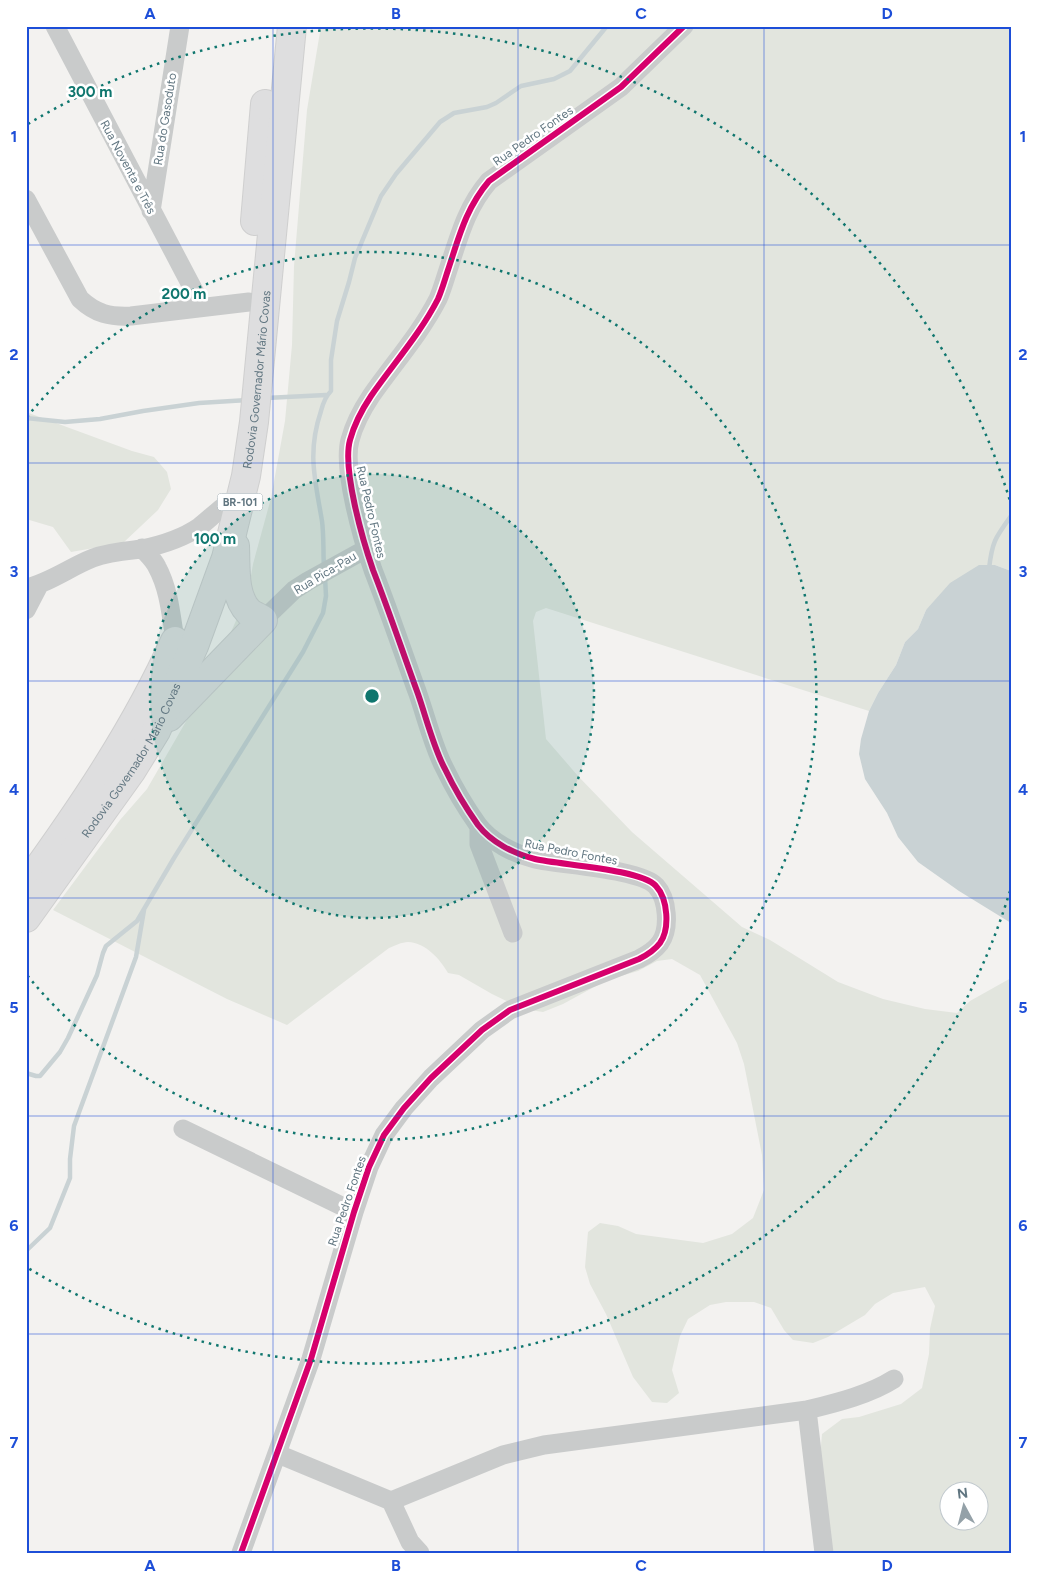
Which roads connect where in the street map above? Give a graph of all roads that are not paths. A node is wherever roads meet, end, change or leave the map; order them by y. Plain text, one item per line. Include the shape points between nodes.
1 (54, 26) edge
2 (180, 26) edge
3 (276, 26) edge
4 (292, 26) edge
5 (684, 26) edge
6 (26, 199) edge
7 (151, 211) junction
8 (249, 302) junction
9 (202, 306) junction
10 (228, 516) junction
11 (142, 548) junction
12 (366, 549) junction
13 (32, 587) edge
14 (26, 610) edge
15 (263, 620) junction
16 (175, 640) junction
17 (156, 731) junction
18 (479, 826) junction
19 (26, 885) edge
20 (26, 918) edge
21 (513, 934) dead end
22 (183, 1129) dead end
23 (354, 1212) junction
24 (894, 1379) dead end
25 (807, 1410) junction
26 (278, 1454) junction
27 (391, 1501) junction
28 (241, 1553) edge
29 (420, 1553) edge
30 (824, 1553) edge

1 - 7 street, Rua Noventa e Três
2 - 7 street, Rua do Gasoduto
3 - 8 highway, Rodovia Governador Mário Covas / BR-101 via 270,55
4 - 10 highway, Rodovia Governador Mário Covas / BR-101 via 254,422 246,476
5 - 12 street, Rua Pedro Fontes via 621,87 489,181 477,196 462,226 439,296 428,318 371,396 350,440 350,477
6 - 9 street via 73,288 89,308 115,317
7 - 9 street, Rua Noventa e Três
8 - 9 street
8 - 10 highway, Rodovia Governador Mário Covas / BR-101
10 - 11 street via 182,536
10 - 15 highway via 241,600 249,612
10 - 16 highway, Rodovia Governador Mário Covas / BR-101
10 - 17 highway, Rodovia Governador Mário Covas / BR-101 via 226,558 194,646
11 - 13 street via 95,557
11 - 16 street via 157,565 170,604
12 - 15 street, Rua Pica-Pau via 294,590
12 - 18 street, Rua Pedro Fontes via 444,768
13 - 14 street
15 - 17 highway
16 - 19 highway, Rodovia Governador Mário Covas / BR-101 via 114,755
17 - 20 highway, Rodovia Governador Mário Covas / BR-101 via 132,770
18 - 21 street via 479,844
18 - 23 street, Rua Pedro Fontes via 511,851 535,859 631,874 649,880 662,895 665,931 652,952 510,1010 482,1030 431,1078 384,1135
22 - 23 street
23 - 26 street, Rua Pedro Fontes
24 - 25 street via 882,1387 846,1400
25 - 27 street via 544,1445 503,1455
25 - 30 street
26 - 27 street
26 - 28 street, Rua Pedro Fontes
27 - 29 street via 410,1542

